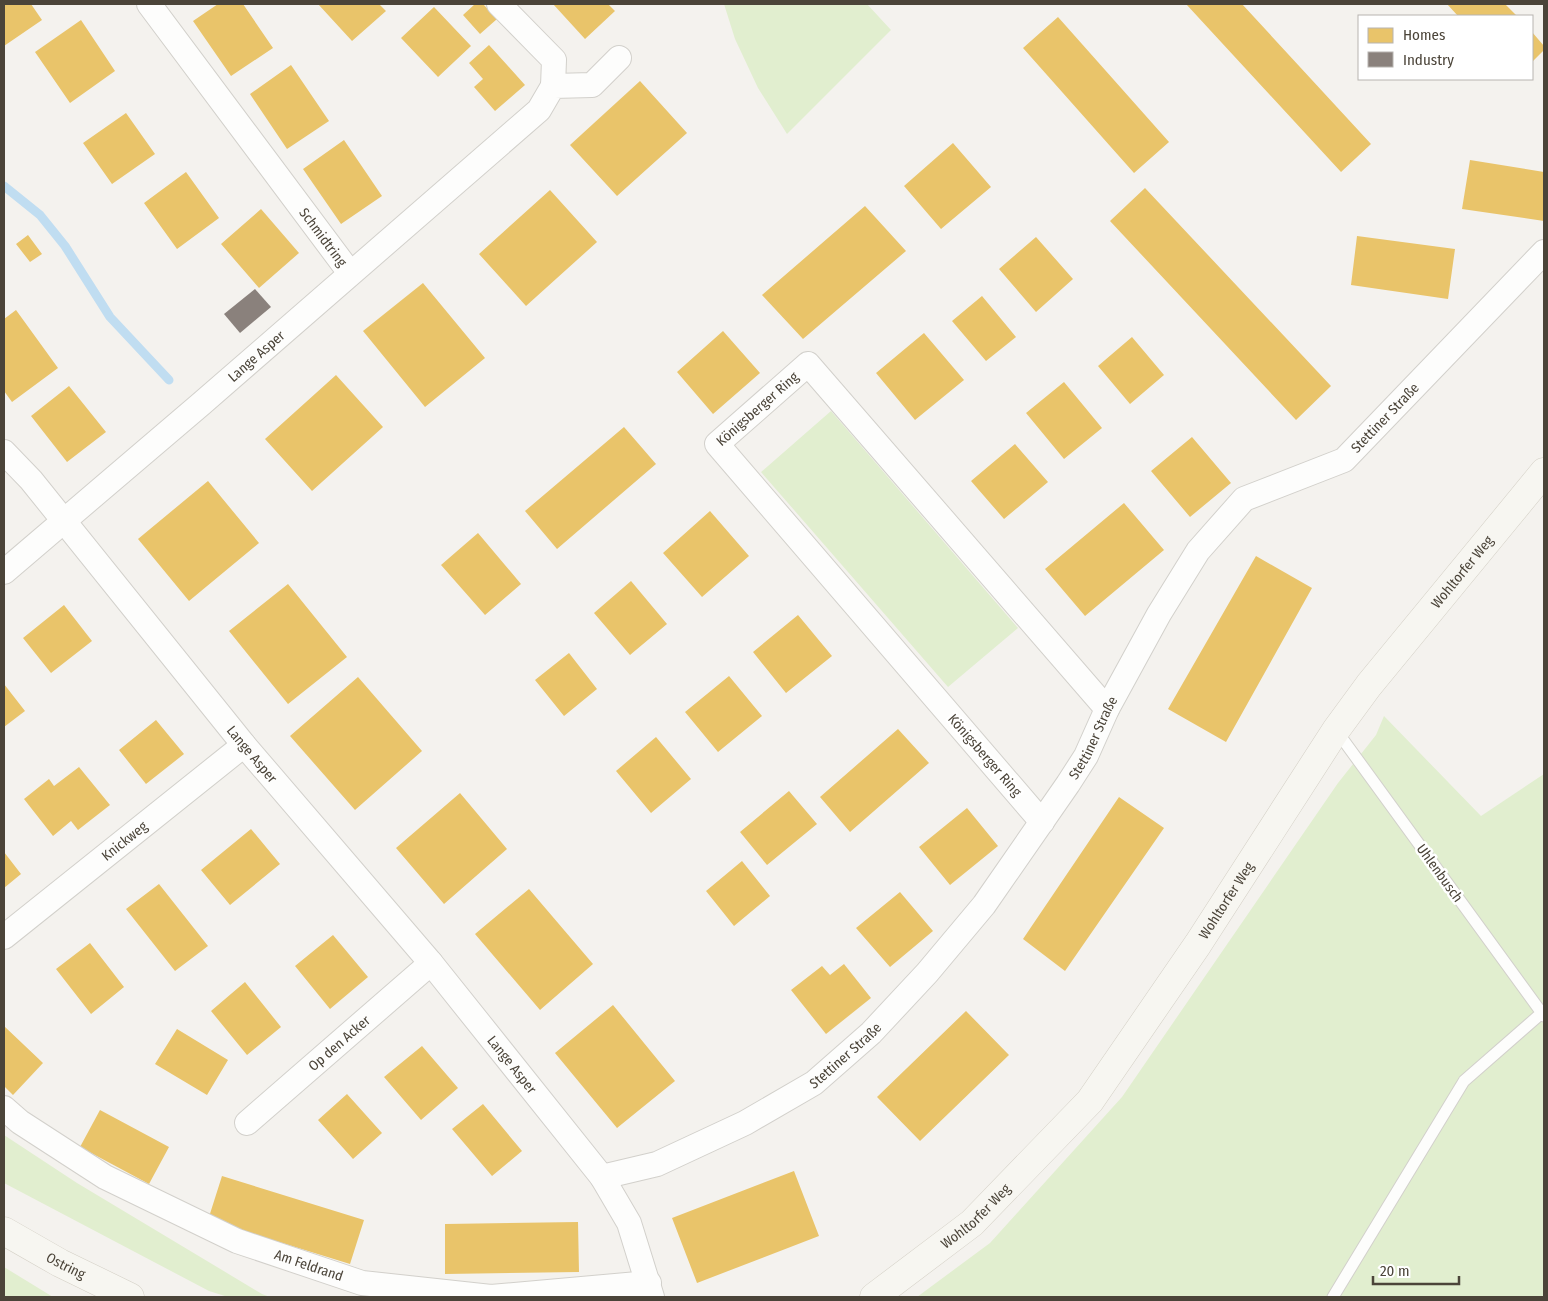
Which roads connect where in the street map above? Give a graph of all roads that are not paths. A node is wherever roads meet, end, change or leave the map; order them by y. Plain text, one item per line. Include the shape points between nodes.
1 (149, 4) edge
2 (499, 4) edge
3 (619, 58) dead end
4 (553, 86) junction
5 (1544, 252) edge
6 (350, 273) junction
7 (4, 452) edge
8 (1544, 472) edge
9 (64, 521) junction
10 (4, 572) edge
11 (1107, 709) junction
12 (1336, 730) junction
13 (244, 745) junction
14 (1042, 822) junction
15 (4, 936) edge
16 (432, 963) junction
17 (1543, 1013) edge
18 (4, 1108) edge
19 (247, 1123) dead end
20 (602, 1177) junction
21 (4, 1230) edge
22 (650, 1290) edge
23 (130, 1297) edge
24 (874, 1297) edge
25 (1333, 1297) edge

1 - 6 street, Schmidtring
2 - 4 street, Schmidtring via 554,60
3 - 4 street via 592,85
4 - 6 street, Schmidtring via 538,110
5 - 11 street, Stettiner Straße via 1344,460 1244,499 1198,551
6 - 9 street, Lange Asper
7 - 9 street
8 - 12 main road, Wohltorfer Weg via 1369,685
9 - 10 street
9 - 13 street, Lange Asper
11 - 14 street, Stettiner Straße via 1086,756
11 - 14 street, Königsberger Ring via 808,364 717,444
12 - 17 lane, Uhlenbusch
12 - 24 main road, Wohltorfer Weg via 1198,944 1090,1101 972,1223
13 - 15 street, Knickweg
13 - 16 street, Lange Asper
14 - 20 street, Stettiner Straße via 984,905 928,973 871,1033 814,1082 745,1123 657,1164
16 - 19 street, Op den Acker
16 - 20 street, Lange Asper
17 - 25 lane via 1464,1081
18 - 22 street, Am Feldrand via 20,1122 105,1177 237,1241 362,1283 491,1297
20 - 22 street, Lange Asper via 629,1223
21 - 23 main road, Ostring via 60,1263

